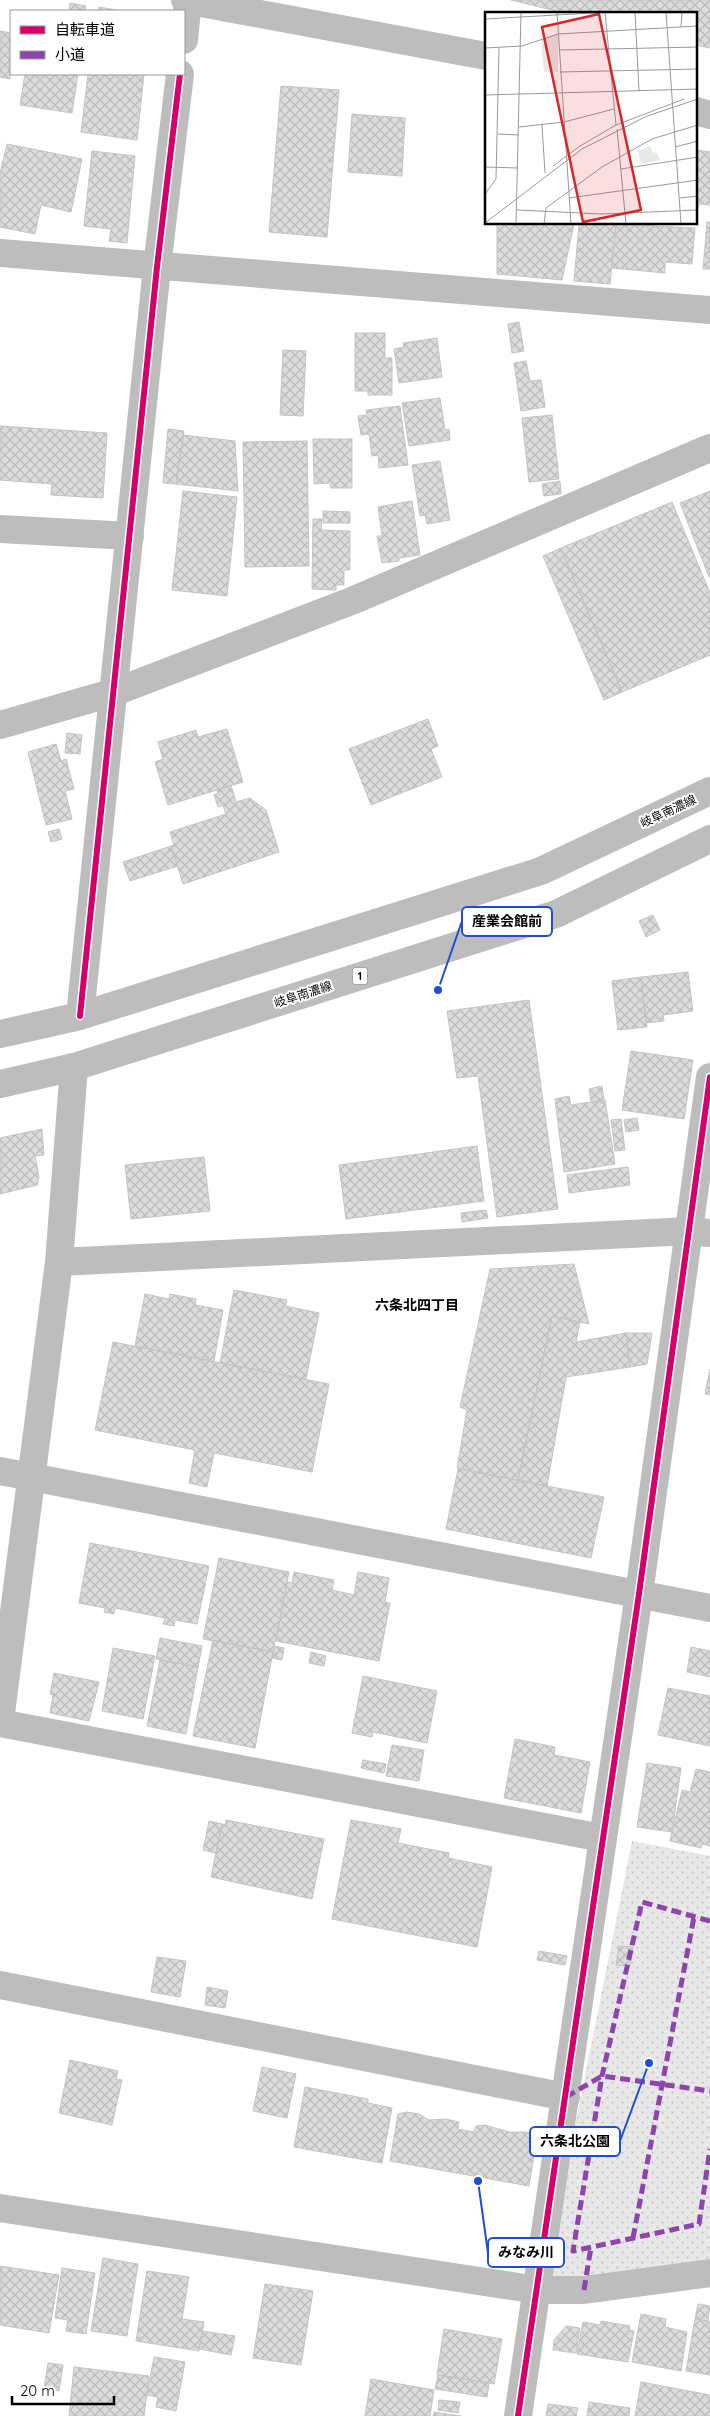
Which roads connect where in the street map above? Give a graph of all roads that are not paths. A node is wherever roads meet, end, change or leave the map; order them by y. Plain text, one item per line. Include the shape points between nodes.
1 (187, 0) edge
2 (185, 27) edge
3 (485, 56) edge
4 (180, 75) edge
5 (0, 253) edge
6 (157, 267) junction
7 (710, 310) edge
8 (710, 448) edge
9 (0, 529) edge
10 (130, 536) junction
11 (115, 692) junction
12 (0, 725) edge
13 (710, 791) edge
14 (710, 839) edge
15 (80, 1016) junction
16 (0, 1034) edge
17 (74, 1067) junction
18 (710, 1077) edge
19 (0, 1084) edge
20 (700, 1232) edge
21 (59, 1262) junction
22 (0, 1471) edge
23 (31, 1478) junction
24 (639, 1594) junction
25 (710, 1608) edge
26 (0, 1722) edge
27 (602, 1838) junction
28 (0, 1985) edge
29 (566, 2096) junction
30 (0, 2208) edge
31 (710, 2273) edge
32 (538, 2290) junction
33 (518, 2416) edge

1 - 2 street
1 - 3 street
4 - 6 street
5 - 6 street
6 - 7 street
6 - 10 street
8 - 11 street via 354,600
9 - 10 street
10 - 11 street
11 - 12 street
11 - 15 street
13 - 15 street, 岐阜南濃線 via 541,871
14 - 17 street, 岐阜南濃線 / 1 via 556,914
15 - 16 street, 岐阜南濃線
17 - 19 street, 岐阜南濃線 / 1
17 - 21 street
18 - 20 street
20 - 21 street
20 - 24 street
21 - 23 street
22 - 23 street
23 - 24 street
23 - 26 street
24 - 25 street
24 - 27 street
26 - 27 street
27 - 29 street
28 - 29 street
29 - 32 street
30 - 32 street
31 - 32 street via 584,2290
32 - 33 street

